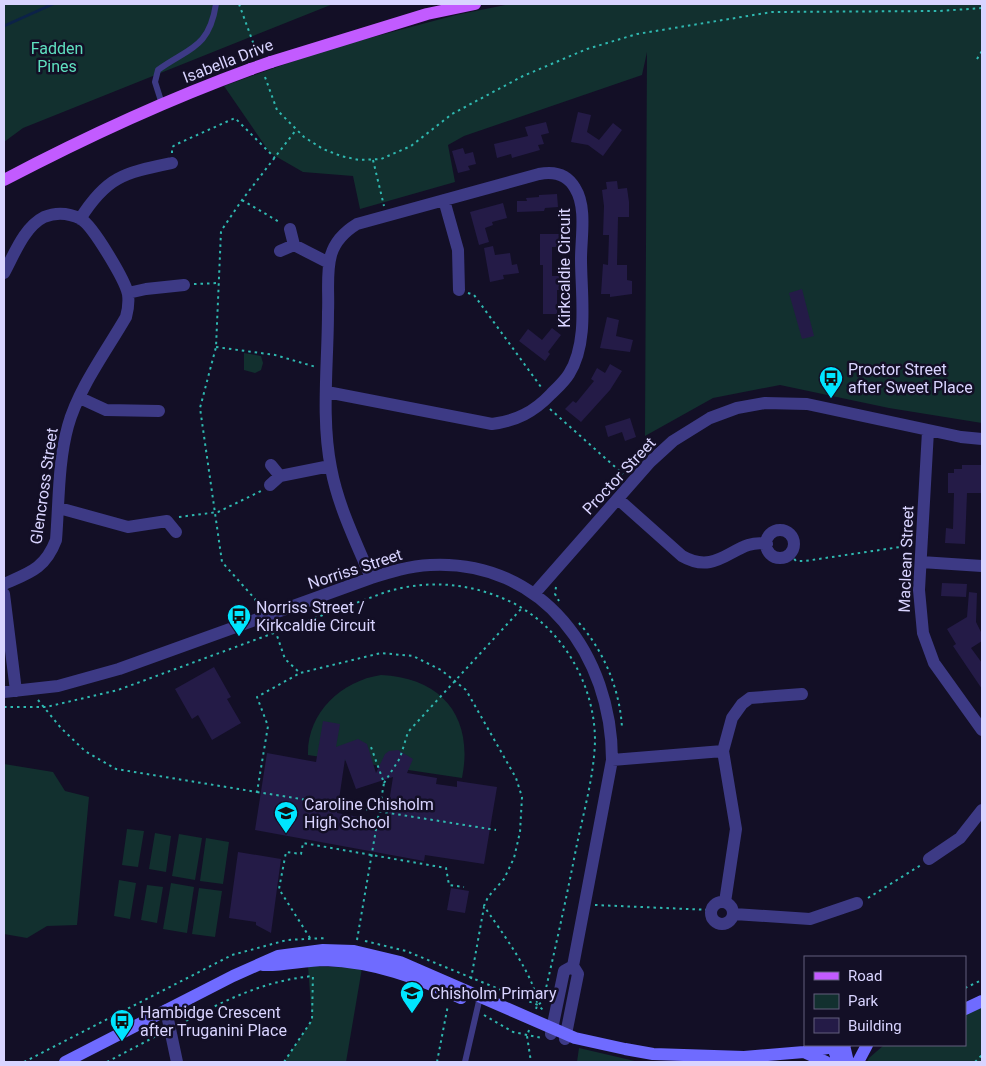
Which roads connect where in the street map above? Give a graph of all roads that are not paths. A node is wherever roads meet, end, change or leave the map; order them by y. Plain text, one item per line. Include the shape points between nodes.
1 (216, 4) edge
2 (475, 4) edge
3 (162, 104) junction
4 (172, 163) road end
5 (4, 180) edge
6 (444, 200) junction
7 (80, 219) junction
8 (290, 229) road end
9 (294, 245) junction
10 (280, 251) dead end
11 (329, 263) junction
12 (4, 273) edge
13 (184, 285) road end
14 (459, 290) road end
15 (128, 293) junction
16 (327, 392) junction
17 (80, 398) junction
18 (159, 411) dead end
19 (928, 431) junction
20 (982, 439) edge
21 (271, 465) dead end
22 (330, 466) junction
23 (280, 476) junction
24 (270, 485) road end
25 (618, 500) junction
26 (59, 508) junction
27 (176, 532) dead end
28 (767, 544) junction
29 (920, 562) junction
30 (982, 566) edge
31 (371, 578) junction
32 (4, 584) edge
33 (4, 594) edge
34 (534, 594) junction
35 (10, 692) edge
36 (802, 694) dead end
37 (982, 730) edge
38 (723, 751) junction
39 (612, 760) junction
40 (982, 810) edge
41 (929, 859) road end
42 (725, 902) junction
43 (856, 903) road end
44 (734, 914) junction
45 (261, 965) junction
46 (573, 966) junction
47 (982, 1001) edge
48 (478, 1004) junction
49 (966, 1009) edge
50 (166, 1010) junction
51 (551, 1033) junction
52 (569, 1036) junction
53 (841, 1046) edge
54 (866, 1046) edge
55 (804, 1052) junction
56 (65, 1062) edge
57 (177, 1062) edge
58 (465, 1062) edge
59 (826, 1062) edge
60 (838, 1062) edge
61 (848, 1062) edge
62 (858, 1062) edge

1 - 3 lane via 209,27 197,45 158,70 155,82
2 - 3 main road, Isabella Drive via 427,14 261,65
3 - 5 main road, Isabella Drive via 70,145
4 - 7 street via 136,170 106,185
6 - 11 street, Kirkcaldie Circuit via 357,224 337,242
6 - 14 street via 458,250
6 - 16 street, Kirkcaldie Circuit via 549,172 564,176 573,184 582,207 581,334 570,373 546,400 524,416 492,424
7 - 12 street via 55,213 42,218 27,232
7 - 15 street via 93,232
8 - 9 street
9 - 10 street
9 - 11 street
11 - 16 street, Kirkcaldie Circuit
13 - 15 street
15 - 17 street, Glencross Street via 126,317
16 - 22 street, Kirkcaldie Circuit via 326,433
17 - 18 street via 106,410
17 - 26 street, Glencross Street via 68,424 64,443
19 - 20 street, Proctor Street
19 - 25 street, Proctor Street via 807,404 765,403 710,418 685,433 650,462
19 - 29 street, Maclean Street
21 - 23 street
22 - 23 street
22 - 31 street, Kirkcaldie Circuit via 346,518
23 - 24 street
25 - 28 street via 693,562 704,564 752,544
25 - 34 street, Proctor Street
26 - 27 street via 128,527 169,516
26 - 32 street, Glencross Street via 56,540 44,562 35,570
28 - 28 street via 775,531 786,531 793,539 793,549 786,557 775,557
29 - 30 street
29 - 37 street, Maclean Street via 919,612 930,653 945,680
31 - 34 street, Norriss Street via 404,568 458,566 497,576
31 - 35 street, Norriss Street via 86,679
33 - 35 street
34 - 39 street, Norriss Street via 567,624 592,664 608,710
36 - 38 street via 750,698 732,718
38 - 39 street
38 - 42 street via 736,829
39 - 46 street, Norriss Street via 592,906
40 - 41 street via 960,838
42 - 44 street via 732,906
42 - 44 street via 716,903 711,910 714,920 721,924 728,922
43 - 44 street via 810,919
45 - 48 street via 323,960 362,963 406,974
45 - 48 street via 278,956 291,954 322,950 354,951 400,962
45 - 50 street
46 - 51 street, Norriss Street via 564,971
46 - 52 street, Norriss Street via 578,974
47 - 49 street
48 - 51 street
48 - 58 lane
50 - 56 street
50 - 57 street
51 - 52 street
52 - 55 street via 653,1054 744,1057
53 - 55 street
53 - 60 street
53 - 61 street
54 - 62 street
55 - 59 street

